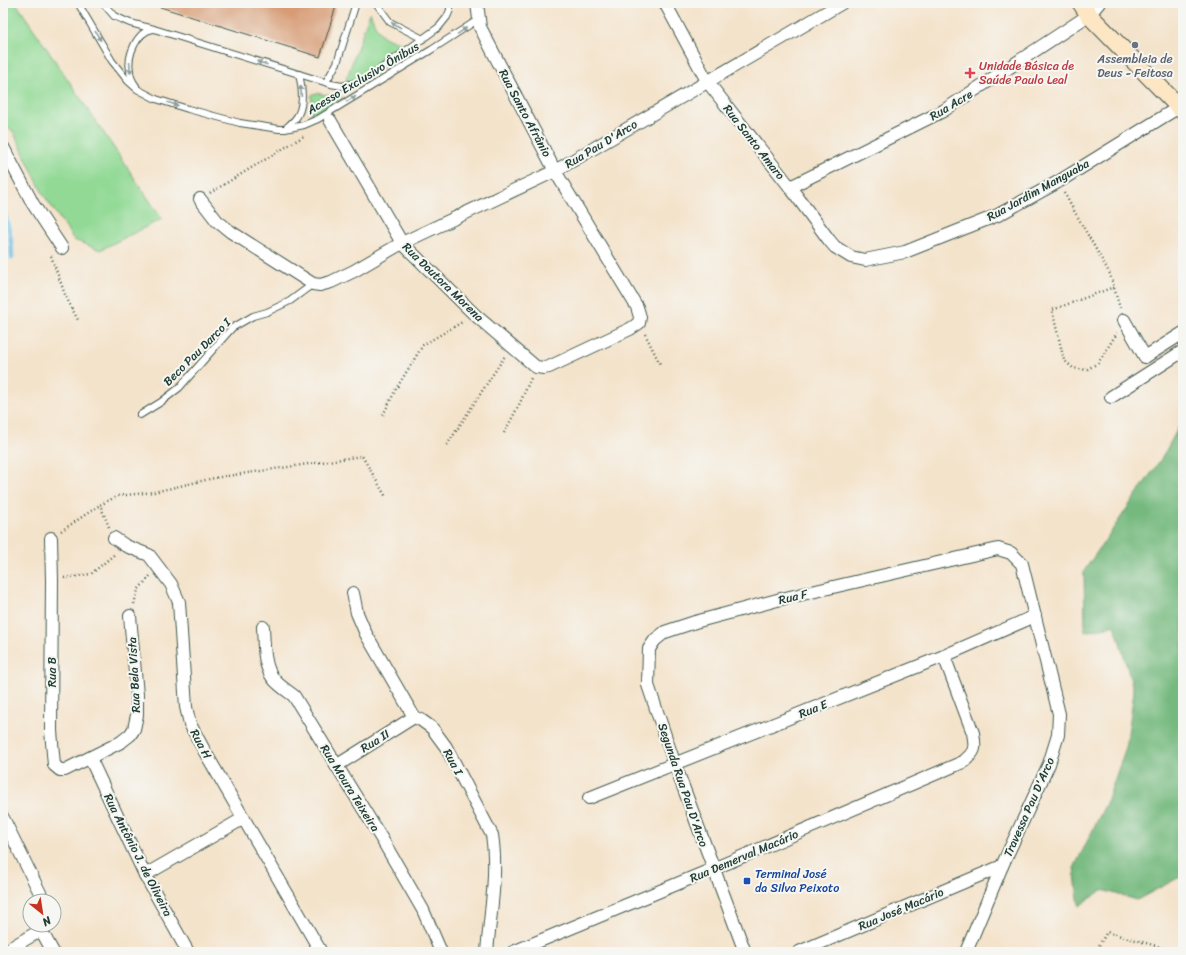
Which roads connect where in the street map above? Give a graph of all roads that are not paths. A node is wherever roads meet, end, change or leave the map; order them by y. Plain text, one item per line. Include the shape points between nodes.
1 (78, 3) edge
2 (103, 3) edge
3 (356, 3) edge
4 (376, 3) edge
5 (450, 3) edge
6 (478, 3) edge
7 (665, 3) edge
8 (842, 3) edge
9 (1090, 7) edge
10 (479, 19) junction
11 (154, 28) junction
12 (423, 39) junction
13 (299, 74) junction
14 (707, 81) junction
15 (326, 82) junction
16 (137, 89) junction
17 (1181, 109) edge
18 (330, 120) dead end
19 (285, 129) junction
20 (3, 147) edge
21 (555, 171) junction
22 (790, 187) junction
23 (200, 199) dead end
24 (402, 243) junction
25 (62, 248) dead end
26 (865, 260) joint
27 (313, 284) junction
28 (1124, 320) road end
29 (1183, 333) edge
30 (1183, 351) edge
31 (536, 366) joint
32 (1111, 397) dead end
33 (140, 415) dead end
34 (51, 538) road end
35 (114, 538) road end
36 (980, 554) joint
37 (353, 592) dead end
38 (130, 616) road end
39 (1035, 616) junction
40 (262, 627) dead end
41 (944, 656) junction
42 (648, 685) joint
43 (414, 717) junction
44 (90, 758) junction
45 (675, 765) junction
46 (336, 766) junction
47 (589, 798) dead end
48 (3, 818) edge
49 (244, 818) junction
50 (1002, 866) junction
51 (713, 869) junction
52 (145, 875) junction
53 (40, 893) edge
54 (34, 933) edge
55 (44, 933) edge
56 (4, 952) edge
57 (53, 952) edge
58 (188, 952) edge
59 (321, 952) edge
60 (441, 952) edge
61 (487, 952) edge
62 (513, 952) edge
63 (745, 952) edge
64 (799, 952) edge
65 (966, 952) edge

1 -> 16 lane, Acesso Exclusivo Ônibus via 112,61
2 - 11 lane, Acesso Exclusivo Ônibus via 114,16 130,23
3 - 15 lane, Acesso Exclusivo Ônibus via 337,63
12 -> 4 lane, Acesso Exclusivo Ônibus via 390,22
5 - 12 lane, Acesso Exclusivo Ônibus via 447,17
6 - 10 street, Rua Santo Afrânio
7 - 14 street, Rua Santo Amaro
8 - 14 street, Rua Pau D'Arco
9 - 17 street
9 - 22 street, Rua Acre via 943,112
19 -> 10 lane, Acesso Exclusivo Ônibus via 318,119
10 - 21 street, Rua Santo Afrânio via 480,27
13 -> 11 lane, Acesso Exclusivo Ônibus
11 -> 16 lane via 142,34 130,56 129,71
12 - 15 lane, Acesso Exclusivo Ônibus via 368,78 342,86
13 - 15 lane, Acesso Exclusivo Ônibus
19 -> 13 lane via 298,116 301,105
14 - 21 street, Rua Pau D'Arco
14 - 22 street, Rua Santo Amaro
16 -> 19 lane, Acesso Exclusivo Ônibus via 156,99 188,109 240,123
17 - 26 street, Rua Jardim Manguaba via 998,215 905,252
18 - 24 street, Rua Doutora Morena
20 - 25 street via 33,204
21 - 24 street, Rua Pau D'Arco
21 - 31 street, Rua Santo Afrânio via 640,317 639,323 630,329 549,367
22 - 26 street, Rua Santo Amaro via 836,247 851,257
23 - 27 street via 217,221 231,232
24 - 27 street, Rua Pau D'Arco via 331,282
24 - 31 street, Rua Doutora Morena via 474,314
27 - 33 lane, Beco Pau Darco I via 290,301 253,316 232,328 179,388
28 - 29 street via 1145,357
30 - 32 street
34 - 44 street, Rua B via 51,731 54,765 60,770 65,770
35 - 49 street, Rua H via 150,556 172,584 179,602 186,707 190,724
36 - 39 street, Travessa Pau D'Arco via 998,549 1006,550 1022,564
36 - 42 street, Rua F via 781,599 666,632 655,640 649,649
37 - 43 street, Rua I via 357,613 366,634
38 - 44 street, Rua Bela Vista via 137,695 136,724 130,735 121,742
39 - 41 street, Rua E
39 - 50 street, Travessa Pau D'Arco via 1060,714 1058,735 1049,764
40 - 46 street, Rua Moura Teixeira via 269,672 294,696
41 - 45 street, Rua E
41 - 51 street, Rua Demerval Macário via 973,733 975,745 972,754 963,762
42 - 45 street, Segunda Rua Pau D'Arco
43 - 46 street, Rua II
43 - 61 street, Rua I via 432,728 446,747 492,835 494,879
44 - 52 street, Rua Antônio J. de Oliveira
45 - 47 street, Rua E
45 - 51 street, Segunda Rua Pau D'Arco
46 - 60 street, Rua Moura Teixeira via 423,910
48 - 53 street
49 - 52 street
49 - 59 street, Rua H
50 - 64 street, Rua José Macário
50 - 65 street, Travessa Pau D'Arco
51 - 62 street, Rua Demerval Macário
51 - 63 street, Segunda Rua Pau D'Arco
52 - 58 street, Rua Antônio J. de Oliveira
54 - 56 street
55 - 57 street

